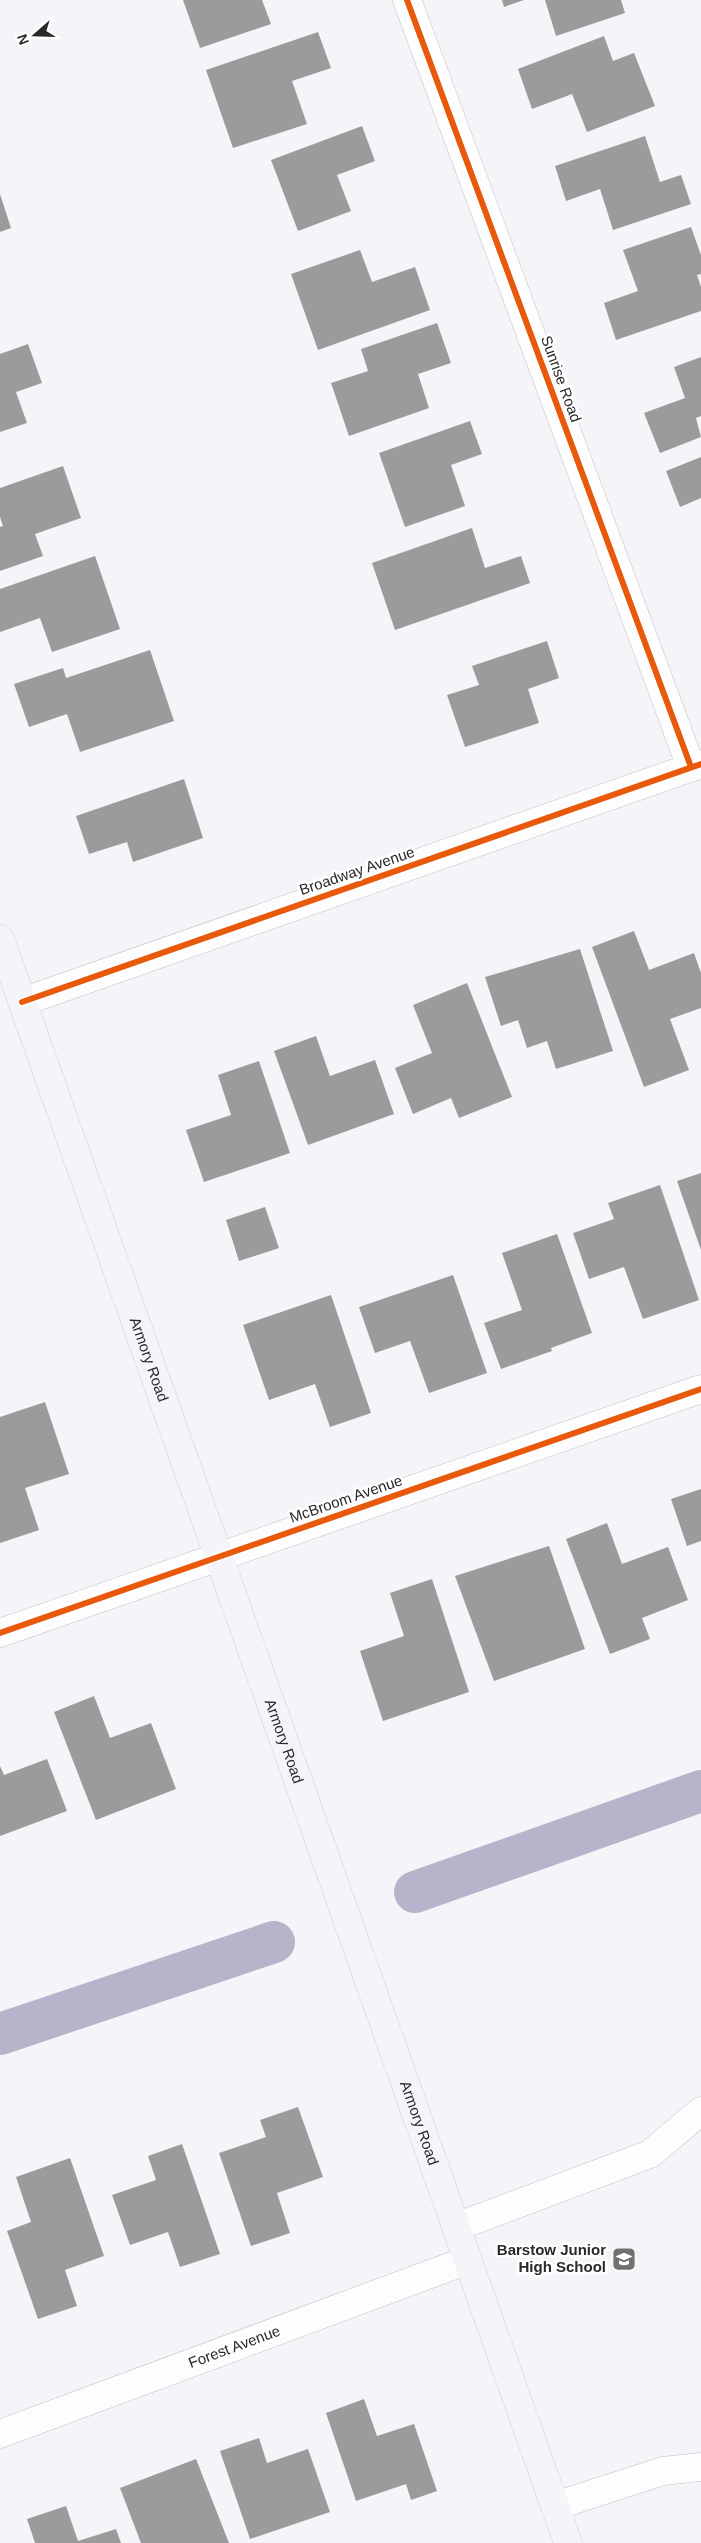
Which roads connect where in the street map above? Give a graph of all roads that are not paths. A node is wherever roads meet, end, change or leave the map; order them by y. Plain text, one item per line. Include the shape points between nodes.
1 (407, 0) edge
2 (696, 766) edge
3 (0, 939) edge
4 (12, 991) edge
5 (701, 1389) edge
6 (218, 1556) junction
7 (0, 1633) edge
8 (701, 2111) edge
9 (456, 2227) junction
10 (468, 2260) junction
11 (0, 2434) edge
12 (701, 2467) edge
13 (555, 2506) junction
14 (568, 2543) edge

1 - 2 street, Sunrise Road
2 - 4 street, Broadway Avenue
3 - 4 main road, Armory Road
4 - 6 main road, Armory Road
5 - 6 street, McBroom Avenue
6 - 7 street, McBroom Avenue
6 - 9 main road, Armory Road
8 - 9 street via 650,2154
9 - 10 main road, Armory Road
10 - 11 street, Forest Avenue
10 - 13 main road, Armory Road
12 - 13 street via 663,2471
13 - 14 main road, Armory Road

